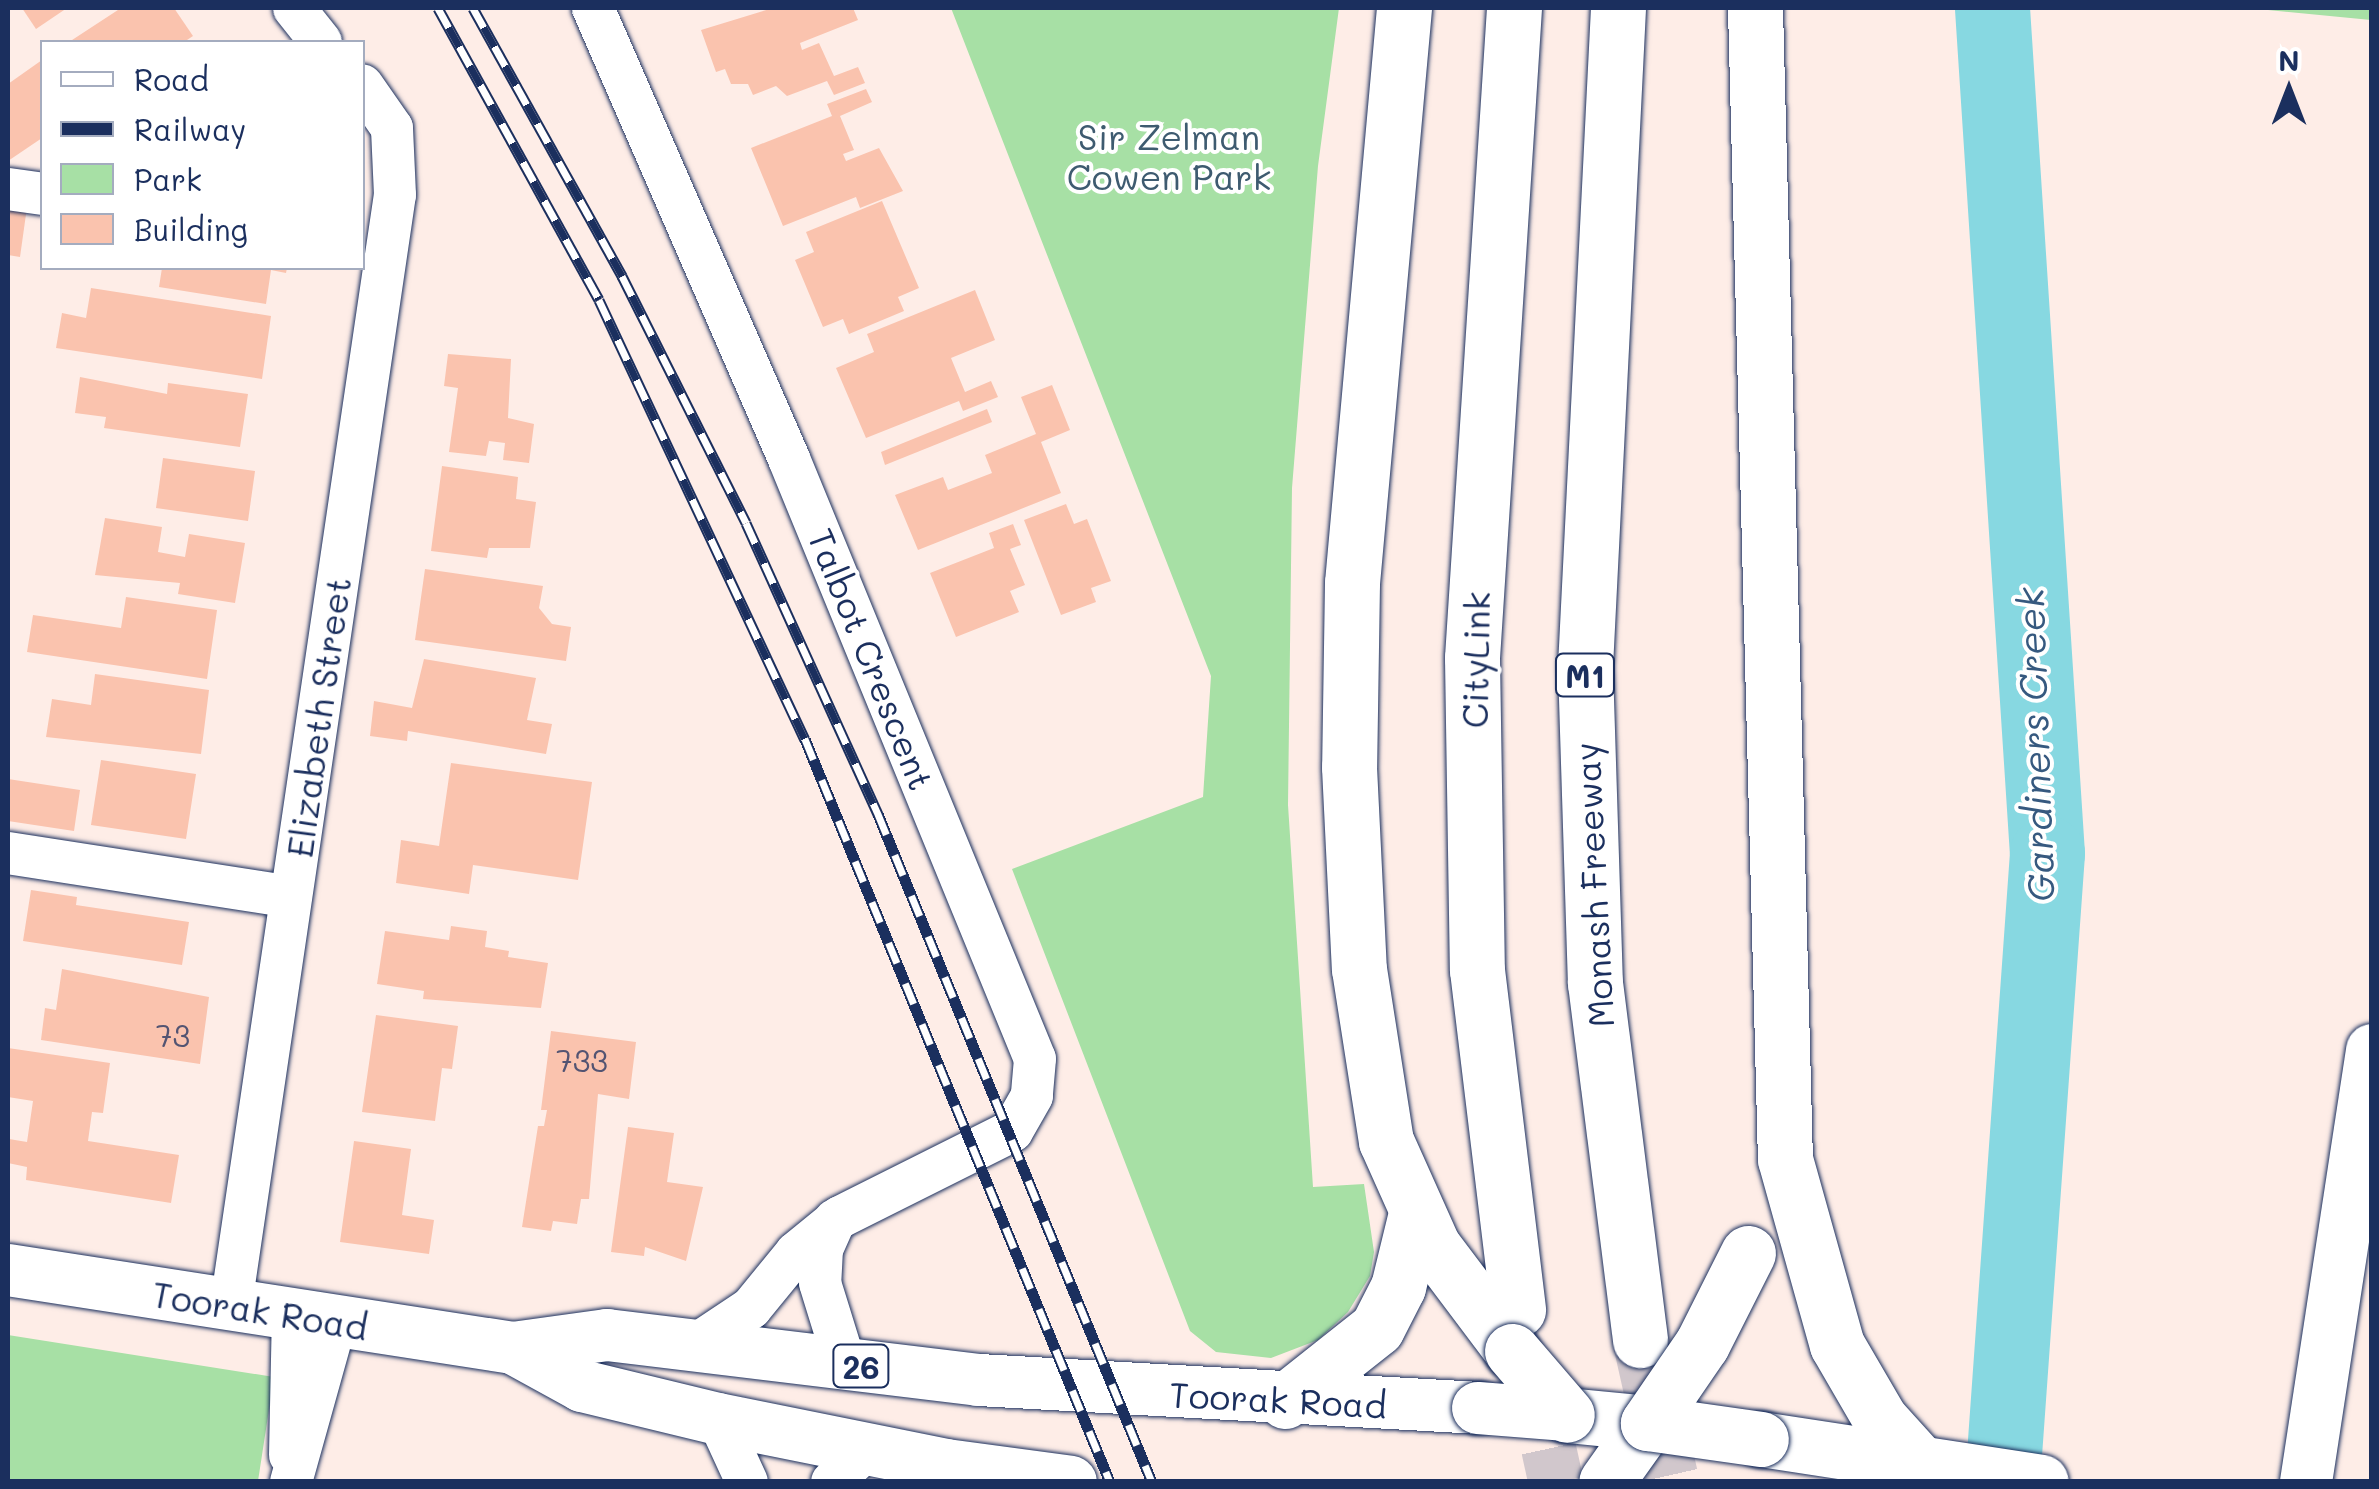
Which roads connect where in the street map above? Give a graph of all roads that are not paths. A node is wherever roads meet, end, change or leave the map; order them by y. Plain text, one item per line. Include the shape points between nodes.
1 (294, 8) edge
2 (593, 8) edge
3 (1404, 8) edge
4 (1514, 8) edge
5 (1618, 8) edge
6 (1755, 8) edge
7 (319, 40) edge
8 (365, 89) edge
9 (8, 188) edge
10 (40, 194) edge
11 (375, 246) edge
12 (8, 853) edge
13 (291, 897) junction
14 (2372, 1050) edge
15 (1785, 1159) junction
16 (1416, 1213) junction
17 (835, 1220) junction
18 (8, 1270) edge
19 (231, 1306) junction
20 (1518, 1310) tunnel mouth
21 (315, 1318) junction
22 (1640, 1340) tunnel mouth
23 (697, 1344) junction
24 (513, 1348) junction
25 (845, 1364) junction
26 (1285, 1400) junction
27 (1567, 1415) junction
28 (718, 1418) junction
29 (1918, 1461) junction
30 (1628, 1462) edge
31 (849, 1466) edge
32 (292, 1479) edge
33 (747, 1482) edge
34 (1070, 1482) edge
35 (2041, 1482) edge
36 (2306, 1482) edge

1 - 7 street
2 - 17 street, Talbot Crescent via 789,459 1035,1059 1032,1096 1012,1131
3 - 16 highway via 1358,484 1349,768 1360,969 1376,1088 1386,1141
4 - 20 highway, CityLink via 1472,658 1477,970
5 - 22 highway, Monash Freeway / M1 via 1584,667 1595,983
6 - 15 highway
8 - 11 street, Elizabeth Street via 392,128 397,167
9 - 10 street
11 - 13 street, Elizabeth Street
12 - 13 street
13 - 19 street, Elizabeth Street
14 - 36 main road
15 - 29 highway via 1815,1272 1857,1384
15 - 30 highway, bridge via 1748,1254 1702,1344
16 - 26 highway via 1398,1287 1377,1328
16 - 27 highway, bridge via 1453,1276
17 - 23 street, Talbot Crescent via 750,1308
17 - 25 street via 822,1248 820,1283
18 - 19 main road, Toorak Road / 26
19 - 21 main road, Toorak Road / 26
21 - 24 main road, Toorak Road / 26
21 - 32 street via 287,1418
23 - 24 main road, Toorak Road / 26 via 608,1334
23 - 25 main road, Toorak Road / 26
24 - 28 main road, Toorak Road / 26 via 582,1386
25 - 26 main road, Toorak Road / 26 via 979,1380
26 - 27 main road, Toorak Road / 26, bridge
27 - 30 highway, Toorak Road / 26
28 - 31 main road, Toorak Road / 26
28 - 33 street
29 - 30 highway, Toorak Road / 26, bridge
29 - 35 highway, Toorak Road / 26
31 - 34 main road, Toorak Road / 26

